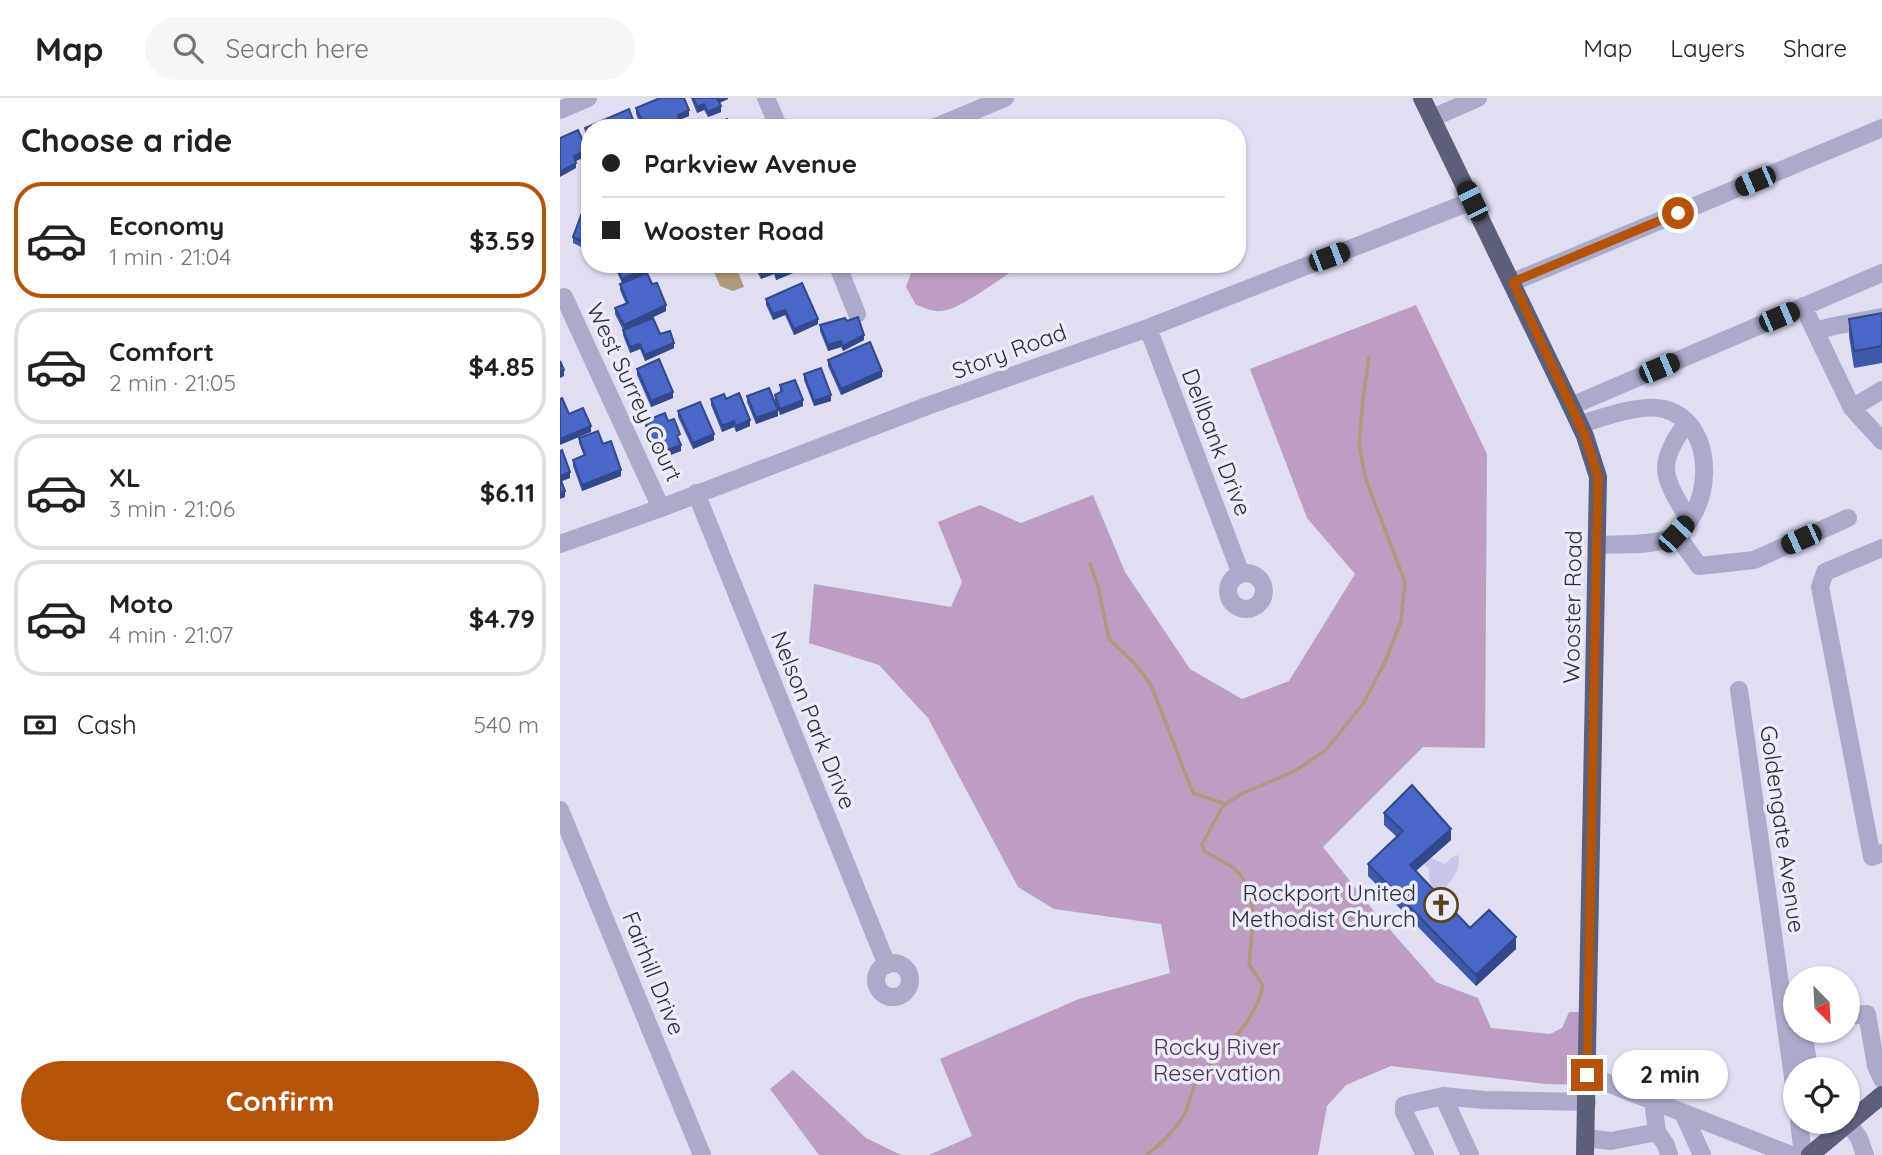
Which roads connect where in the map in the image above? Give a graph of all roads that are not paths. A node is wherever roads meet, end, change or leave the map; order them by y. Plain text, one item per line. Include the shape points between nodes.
1 (588, 98) edge
2 (766, 98) edge
3 (1005, 98) edge
4 (1422, 98) edge
5 (1478, 98) edge
6 (560, 110) edge
7 (1432, 118) junction
8 (775, 119) edge
9 (955, 119) edge
10 (1882, 128) edge
11 (1472, 201) junction
12 (841, 273) edge
13 (1882, 273) edge
14 (1513, 282) junction
15 (564, 297) dead end
16 (1803, 306) junction
17 (857, 314) edge
18 (1882, 317) edge
19 (1148, 328) junction
20 (1815, 331) junction
21 (1882, 390) edge
22 (1571, 406) junction
23 (1852, 408) junction
24 (1687, 422) junction
25 (1580, 424) junction
26 (1881, 438) edge
27 (696, 493) junction
28 (661, 508) junction
29 (1848, 518) dead end
30 (1689, 520) junction
31 (1676, 534) junction
32 (560, 544) edge
33 (1597, 545) junction
34 (1882, 548) edge
35 (1241, 574) dead end
36 (1739, 690) dead end
37 (560, 810) edge
38 (1882, 853) edge
39 (887, 965) dead end
40 (1783, 978) edge
41 (1860, 1015) edge
42 (1587, 1075) junction
43 (1882, 1079) edge
44 (1882, 1095) edge
45 (1443, 1097) junction
46 (1587, 1101) junction
47 (1653, 1101) junction
48 (1683, 1112) junction
49 (1860, 1113) edge
50 (1657, 1132) junction
51 (1800, 1134) edge
52 (1835, 1134) edge
53 (1856, 1134) edge
54 (1586, 1146) edge
55 (1422, 1154) edge
56 (702, 1155) edge
57 (1470, 1155) edge
58 (1669, 1155) edge
59 (1702, 1155) edge
60 (1791, 1155) edge
61 (1803, 1155) edge
62 (1810, 1155) edge
63 (1865, 1155) edge

1 - 6 street
2 - 8 street
3 - 9 street
4 - 7 main road, Wooster Road
5 - 7 street
7 - 11 main road, Wooster Road
10 - 14 street
11 - 14 main road, Wooster Road
11 - 19 street, Story Road
12 - 17 street
13 - 16 street
14 - 22 main road, Wooster Road
15 - 28 street, West Surrey Court
16 - 20 street
16 - 22 street
18 - 20 street
19 - 27 street, Story Road
19 - 35 street, Dellbank Drive
20 - 23 street
21 - 23 street
22 - 25 main road, Wooster Road
23 - 26 street
24 - 25 street via 1663,408 1618,413
24 - 30 street via 1696,430 1705,469 1698,504
24 - 30 street via 1667,453 1665,466 1669,487
25 - 33 main road, Wooster Road via 1598,477
27 - 28 street, Story Road
27 - 39 street, Nelson Park Drive
28 - 32 street, Story Road
29 - 31 street via 1754,559 1699,566
30 - 31 street
31 - 33 street via 1659,541
33 - 42 main road, Wooster Road
34 - 38 street via 1825,572 1820,587 1872,857
36 - 40 street, Goldengate Avenue
37 - 56 street, Fairhill Drive
41 - 43 street via 1867,1014
42 - 46 main road, Wooster Road
42 - 47 street
44 - 49 main road
45 - 46 street
45 - 55 street via 1404,1105
45 - 57 street
46 - 54 main road, Wooster Road
47 - 48 street
47 - 50 street
48 - 59 street
48 - 60 street
50 - 54 street
50 - 58 street
51 - 61 street
52 - 62 main road
53 - 63 street

